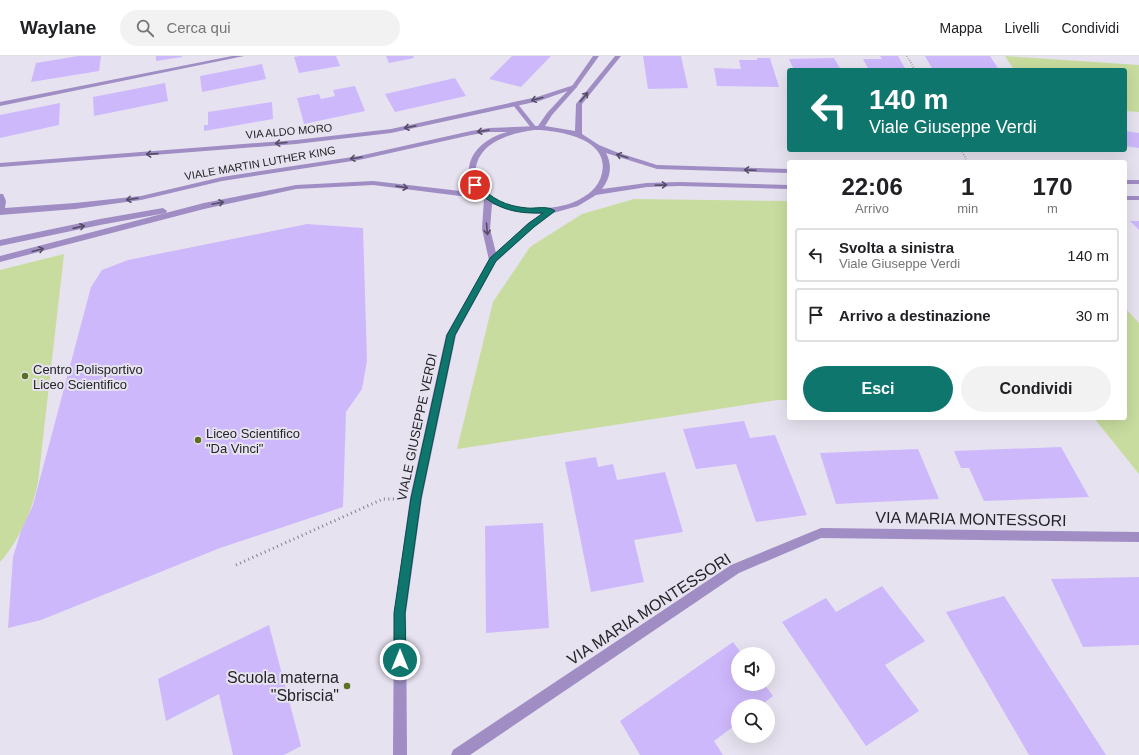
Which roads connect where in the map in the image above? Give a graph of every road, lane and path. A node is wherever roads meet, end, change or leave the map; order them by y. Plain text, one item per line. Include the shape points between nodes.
1 (241, 56) edge
2 (596, 56) edge
3 (618, 56) edge
4 (907, 56) edge
5 (914, 68) edge
6 (574, 87) junction
7 (0, 104) edge
8 (515, 104) junction
9 (537, 128) junction
10 (522, 129) junction
11 (578, 134) junction
12 (597, 146) junction
13 (0, 165) edge
14 (787, 171) edge
15 (1127, 182) edge
16 (1139, 182) edge
17 (787, 187) edge
18 (594, 193) junction
19 (0, 196) edge
20 (487, 198) junction
21 (1127, 198) edge
22 (1139, 198) edge
23 (204, 206) junction
24 (0, 211) edge
25 (551, 211) junction
26 (0, 243) edge
27 (0, 259) edge
28 (493, 260) junction
29 (416, 498) junction
30 (1139, 538) edge
31 (236, 565) dead end
32 (400, 755) edge
33 (458, 755) edge

1 - 7 street
2 - 6 street
11 -> 3 street via 579,104
4 - 5 path
6 -> 8 street, VIA ALDO MORO
6 - 9 street
8 - 9 street
8 -> 13 street, VIA ALDO MORO via 391,132
9 - 10 street, VIALE GIUSEPPE VERDI
9 - 11 street, VIALE GIUSEPPE VERDI via 553,128
10 - 20 street, VIALE GIUSEPPE VERDI via 502,135 486,144 475,157 471,171 475,185
10 -> 24 street, VIALE MARTIN LUTHER KING via 471,133 359,158 222,179 141,198
11 - 12 street, VIALE GIUSEPPE VERDI
14 -> 12 street via 657,167 613,154
12 - 18 street, VIALE GIUSEPPE VERDI via 605,157 608,169 604,182
15 - 16 street
18 -> 17 street via 647,185
18 - 25 street, VIALE GIUSEPPE VERDI via 583,201
19 - 24 street, VIALE MARTIN LUTHER KING
23 -> 20 street via 296,187 373,183
20 - 25 street, VIALE GIUSEPPE VERDI via 506,207 528,211
20 -> 28 street via 486,229
21 - 22 street
26 -> 23 street via 100,222
27 -> 23 street
25 - 28 street, VIALE GIUSEPPE VERDI via 531,225
28 - 29 street, VIALE GIUSEPPE VERDI via 451,335
29 - 31 path via 383,499
29 - 32 street, VIALE GIUSEPPE VERDI via 400,613
30 - 33 street, VIA MARIA MONTESSORI via 822,533 735,569

